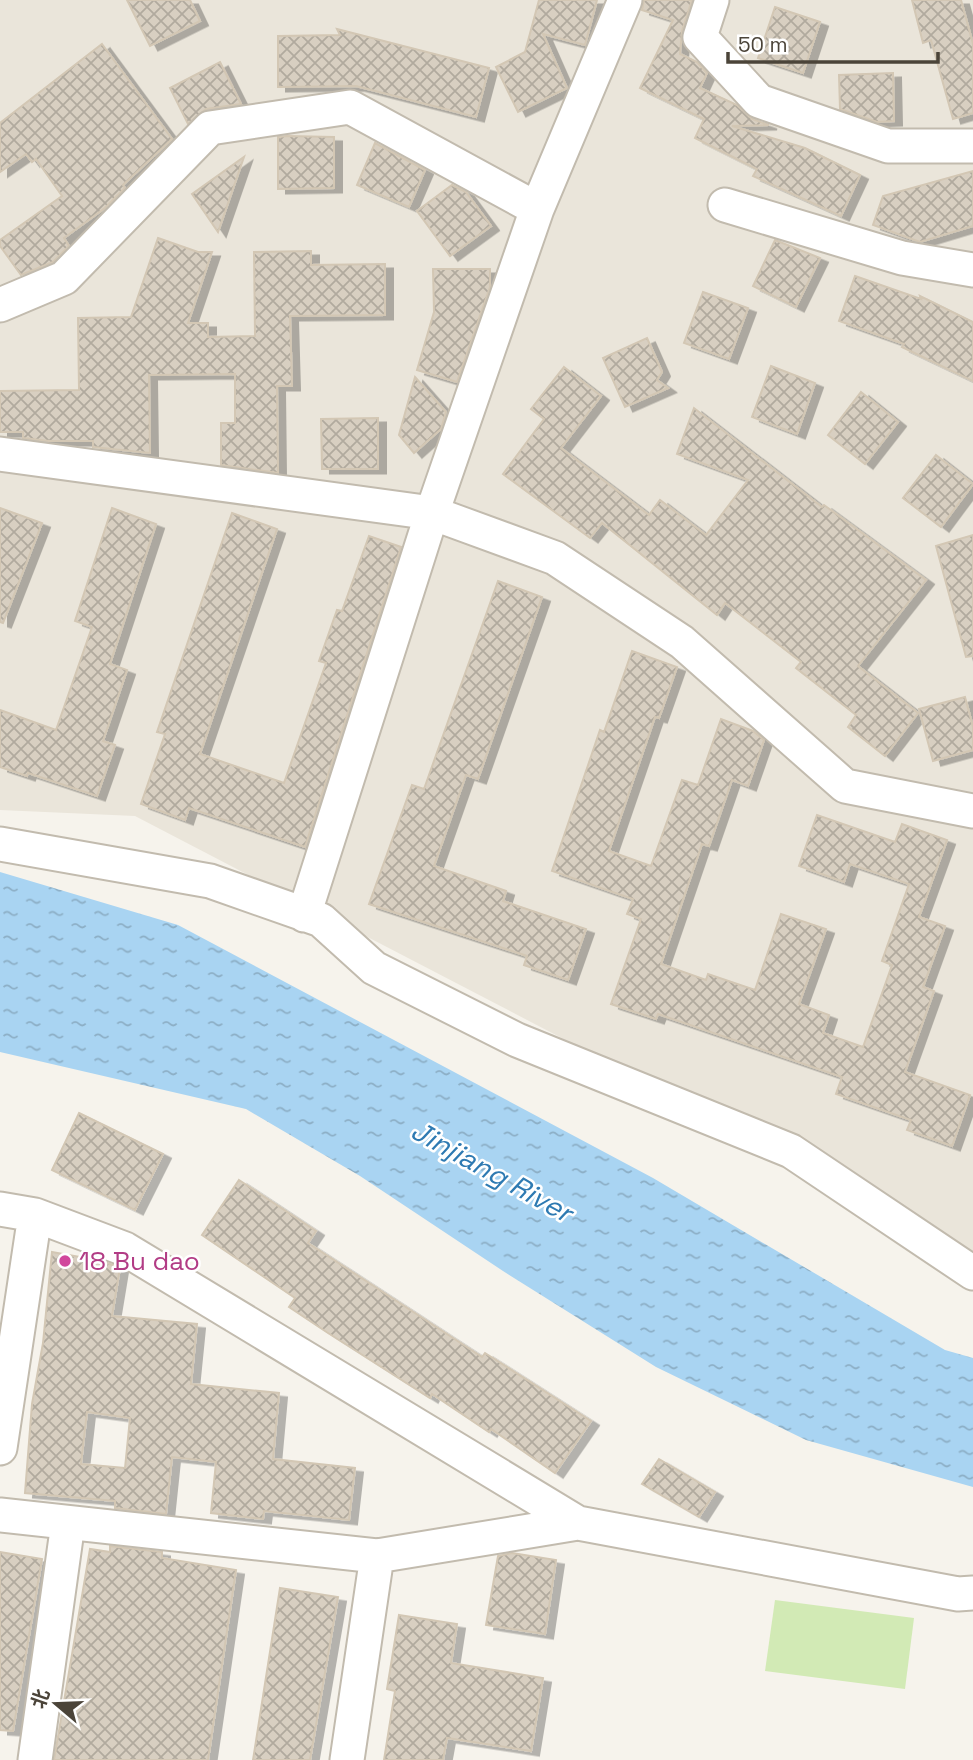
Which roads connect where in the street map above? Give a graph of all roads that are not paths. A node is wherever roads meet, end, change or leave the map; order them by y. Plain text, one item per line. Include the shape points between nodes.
1 (625, 0) edge
2 (712, 0) edge
3 (973, 145) edge
4 (726, 205) dead end
5 (537, 209) junction
6 (973, 270) edge
7 (0, 305) edge
8 (0, 454) edge
9 (432, 513) junction
10 (973, 811) edge
11 (0, 844) edge
12 (304, 915) junction
13 (0, 1209) edge
14 (35, 1215) junction
15 (973, 1273) edge
16 (0, 1448) edge
17 (0, 1515) edge
18 (68, 1523) junction
19 (578, 1523) junction
20 (377, 1556) junction
21 (973, 1593) edge
22 (35, 1760) edge
23 (347, 1760) edge

1 - 5 street
2 - 3 street via 700,37 759,101 888,146
4 - 6 street via 902,258
5 - 7 street via 350,107 210,128 64,278
5 - 9 street
8 - 9 street
9 - 10 street via 555,558 682,642 845,786
9 - 12 street
11 - 12 street via 210,881
12 - 15 street via 321,920 374,968 517,1040 791,1151
13 - 14 street
14 - 16 street
14 - 19 street via 125,1250
17 - 18 street
18 - 20 street
18 - 22 street
19 - 20 street
19 - 21 street via 958,1594
20 - 23 street

